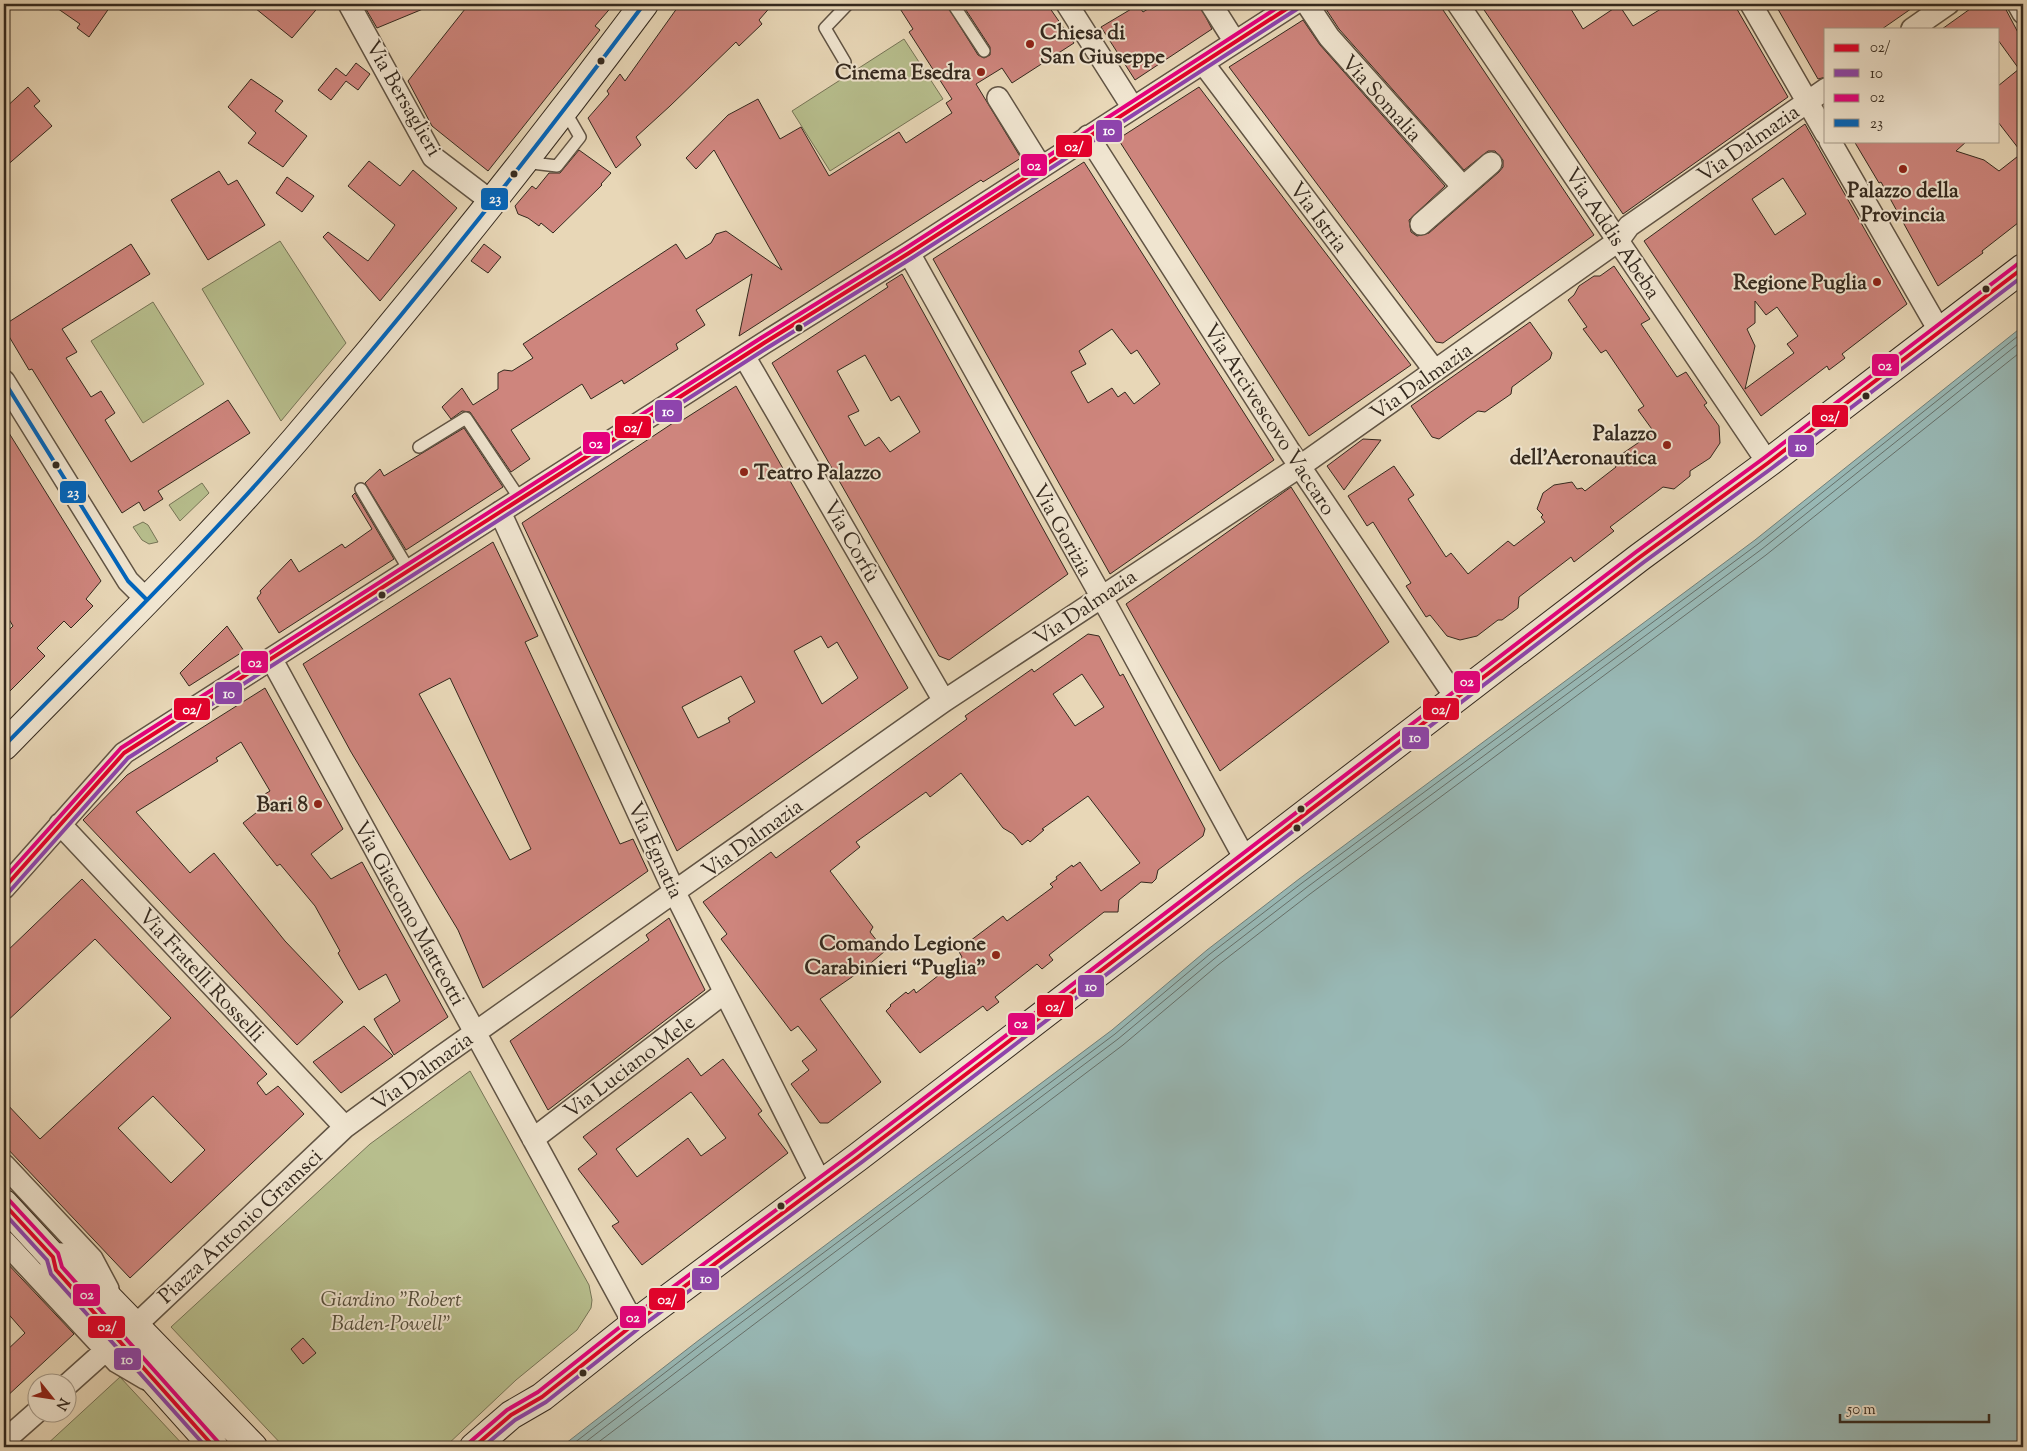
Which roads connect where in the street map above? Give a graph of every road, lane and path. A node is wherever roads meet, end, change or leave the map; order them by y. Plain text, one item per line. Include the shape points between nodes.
1 (350, 4) edge
2 (644, 4) edge
3 (848, 4) edge
4 (953, 4) edge
5 (1067, 4) edge
6 (1210, 4) edge
7 (1294, 4) edge
8 (1307, 4) edge
9 (1458, 4) edge
10 (1751, 4) edge
11 (1948, 4) edge
12 (2018, 4) edge
13 (2023, 12) edge
14 (1913, 28) edge
15 (1234, 42) junction
16 (984, 52) dead end
17 (845, 62) dead end
18 (1203, 63) junction
19 (1824, 90) edge
20 (998, 98) dead end
21 (1807, 102) junction
22 (1133, 108) junction
23 (1824, 131) edge
24 (1088, 136) junction
25 (1831, 142) edge
26 (1491, 163) dead end
27 (1042, 167) junction
28 (1462, 188) junction
29 (492, 202) junction
30 (1421, 224) dead end
31 (1618, 242) junction
32 (909, 253) junction
33 (2023, 268) edge
34 (1940, 332) junction
35 (744, 356) junction
36 (1435, 371) junction
37 (4, 381) edge
38 (418, 447) dead end
39 (1768, 462) junction
40 (1299, 467) junction
41 (361, 489) dead end
42 (520, 499) junction
43 (500, 512) junction
44 (409, 570) junction
45 (1101, 596) junction
46 (147, 600) junction
47 (272, 660) junction
48 (1456, 698) junction
49 (944, 701) junction
50 (4, 746) edge
51 (60, 824) junction
52 (1245, 859) junction
53 (4, 888) edge
54 (675, 893) junction
55 (724, 993) junction
56 (475, 1032) junction
57 (345, 1127) junction
58 (533, 1139) junction
59 (4, 1165) edge
60 (821, 1184) junction
61 (4, 1204) edge
62 (4, 1241) edge
63 (60, 1262) junction
64 (127, 1316) junction
65 (634, 1324) junction
66 (106, 1350) junction
67 (78, 1375) edge
68 (159, 1386) junction
69 (542, 1397) junction
70 (28, 1420) edge
71 (4, 1441) edge
72 (214, 1447) edge
73 (253, 1447) edge
74 (474, 1447) edge
75 (502, 1447) edge

1 - 29 street, Via Bersaglieri via 433,157
2 - 29 main road
3 - 17 lane via 825,28
4 - 16 lane
5 - 22 street
6 - 15 street
7 - 15 street
8 - 28 street, Via Somalia via 1334,44
9 - 31 street, Via Addis Abeba
10 - 21 street
11 - 14 street
12 - 13 street
15 - 18 street
18 - 22 street
18 - 36 street, Via Istria
19 - 21 street, Via Dalmazia
20 - 27 street
21 - 23 street
21 - 31 street, Via Dalmazia via 1629,226
22 - 24 street
24 - 27 street
24 - 40 street, Via Arcivescovo Vaccaro
25 - 34 street
26 - 28 street
27 - 32 street
28 - 30 street
29 - 46 main road via 295,440
31 - 36 street, Via Dalmazia
31 - 39 street, Via Addis Abeba
32 - 35 street
32 - 45 street, Via Gorizia
33 - 34 main road
34 - 39 main road
35 - 42 street
35 - 49 street, Via Corfù
36 - 40 street, Via Dalmazia
37 - 46 street via 128,581
38 - 42 lane via 466,418
39 - 48 main road
40 - 45 street, Via Dalmazia
40 - 48 street, Via Arcivescovo Vaccaro
41 - 44 lane
42 - 43 street
43 - 44 street
43 - 54 street, Via Egnatia
44 - 47 street
45 - 49 street, Via Dalmazia
45 - 52 street, Via Gorizia
46 - 50 main road
47 - 51 street via 124,753
47 - 56 street, Via Giacomo Matteotti
48 - 52 main road
49 - 54 street, Via Dalmazia
51 - 53 street
51 - 57 street, Via Fratelli Rosselli
52 - 60 main road
54 - 55 street, Via Egnatia
54 - 56 street, Via Dalmazia
55 - 58 street, Via Luciano Mele
55 - 60 street, Via Egnatia
56 - 57 street, Via Dalmazia
56 - 58 street, Via Giacomo Matteotti
57 - 64 street, Piazza Antonio Gramsci
58 - 65 street, Via Giacomo Matteotti
59 - 64 street via 92,1259
60 - 65 main road
61 - 63 main road
62 - 66 street
63 - 64 main road
63 - 68 main road
64 - 73 main road
65 - 69 main road
66 - 67 street
66 - 68 street via 117,1362
68 - 72 main road
69 - 74 main road via 510,1415
69 - 75 main road
70 - 71 street

